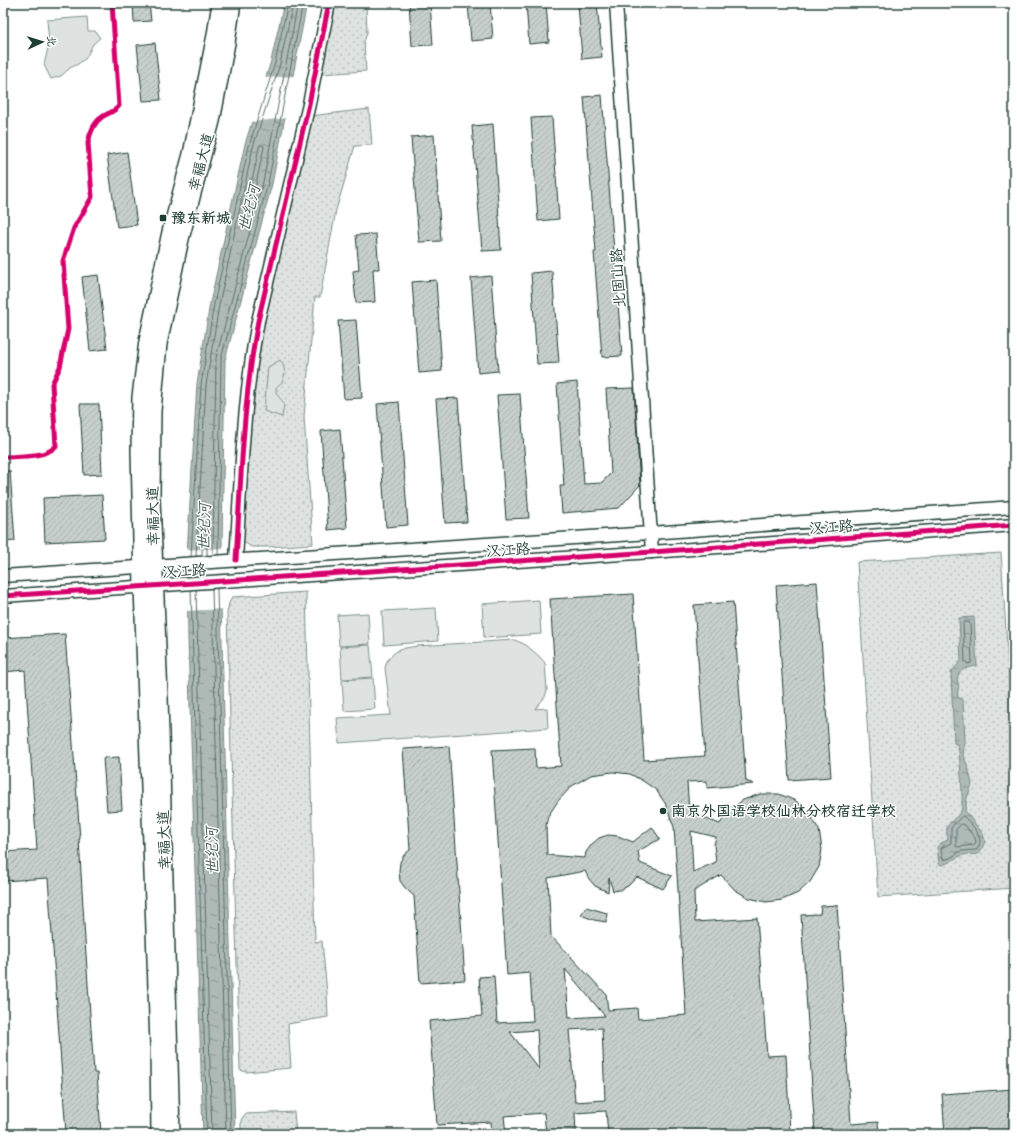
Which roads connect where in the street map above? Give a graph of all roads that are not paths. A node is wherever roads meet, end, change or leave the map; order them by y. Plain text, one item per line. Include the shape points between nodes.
1 (220, 3) edge
2 (233, 3) edge
3 (329, 3) edge
4 (616, 3) edge
5 (1014, 507) edge
6 (1014, 525) edge
7 (650, 533) junction
8 (652, 552) junction
9 (232, 560) junction
10 (148, 566) junction
11 (3, 576) edge
12 (148, 586) junction
13 (3, 596) edge
14 (159, 1134) edge
15 (172, 1134) edge

1 - 10 main road, 幸福大道 via 216,35 192,147 170,232 147,341 140,397 139,450
2 - 10 main road, 幸福大道 via 212,121 181,239 159,344 153,411
3 - 9 street via 309,104 252,355
4 - 7 street, 北固山路
5 - 7 street, 汉江路
6 - 8 street, 汉江路
7 - 8 street, 北固山路
7 - 9 street, 汉江路
8 - 12 street, 汉江路
9 - 10 street, 汉江路
10 - 11 street, 汉江路
10 - 12 main road, 幸福大道
12 - 13 street, 汉江路
12 - 14 main road, 幸福大道
12 - 15 main road, 幸福大道 via 160,696

